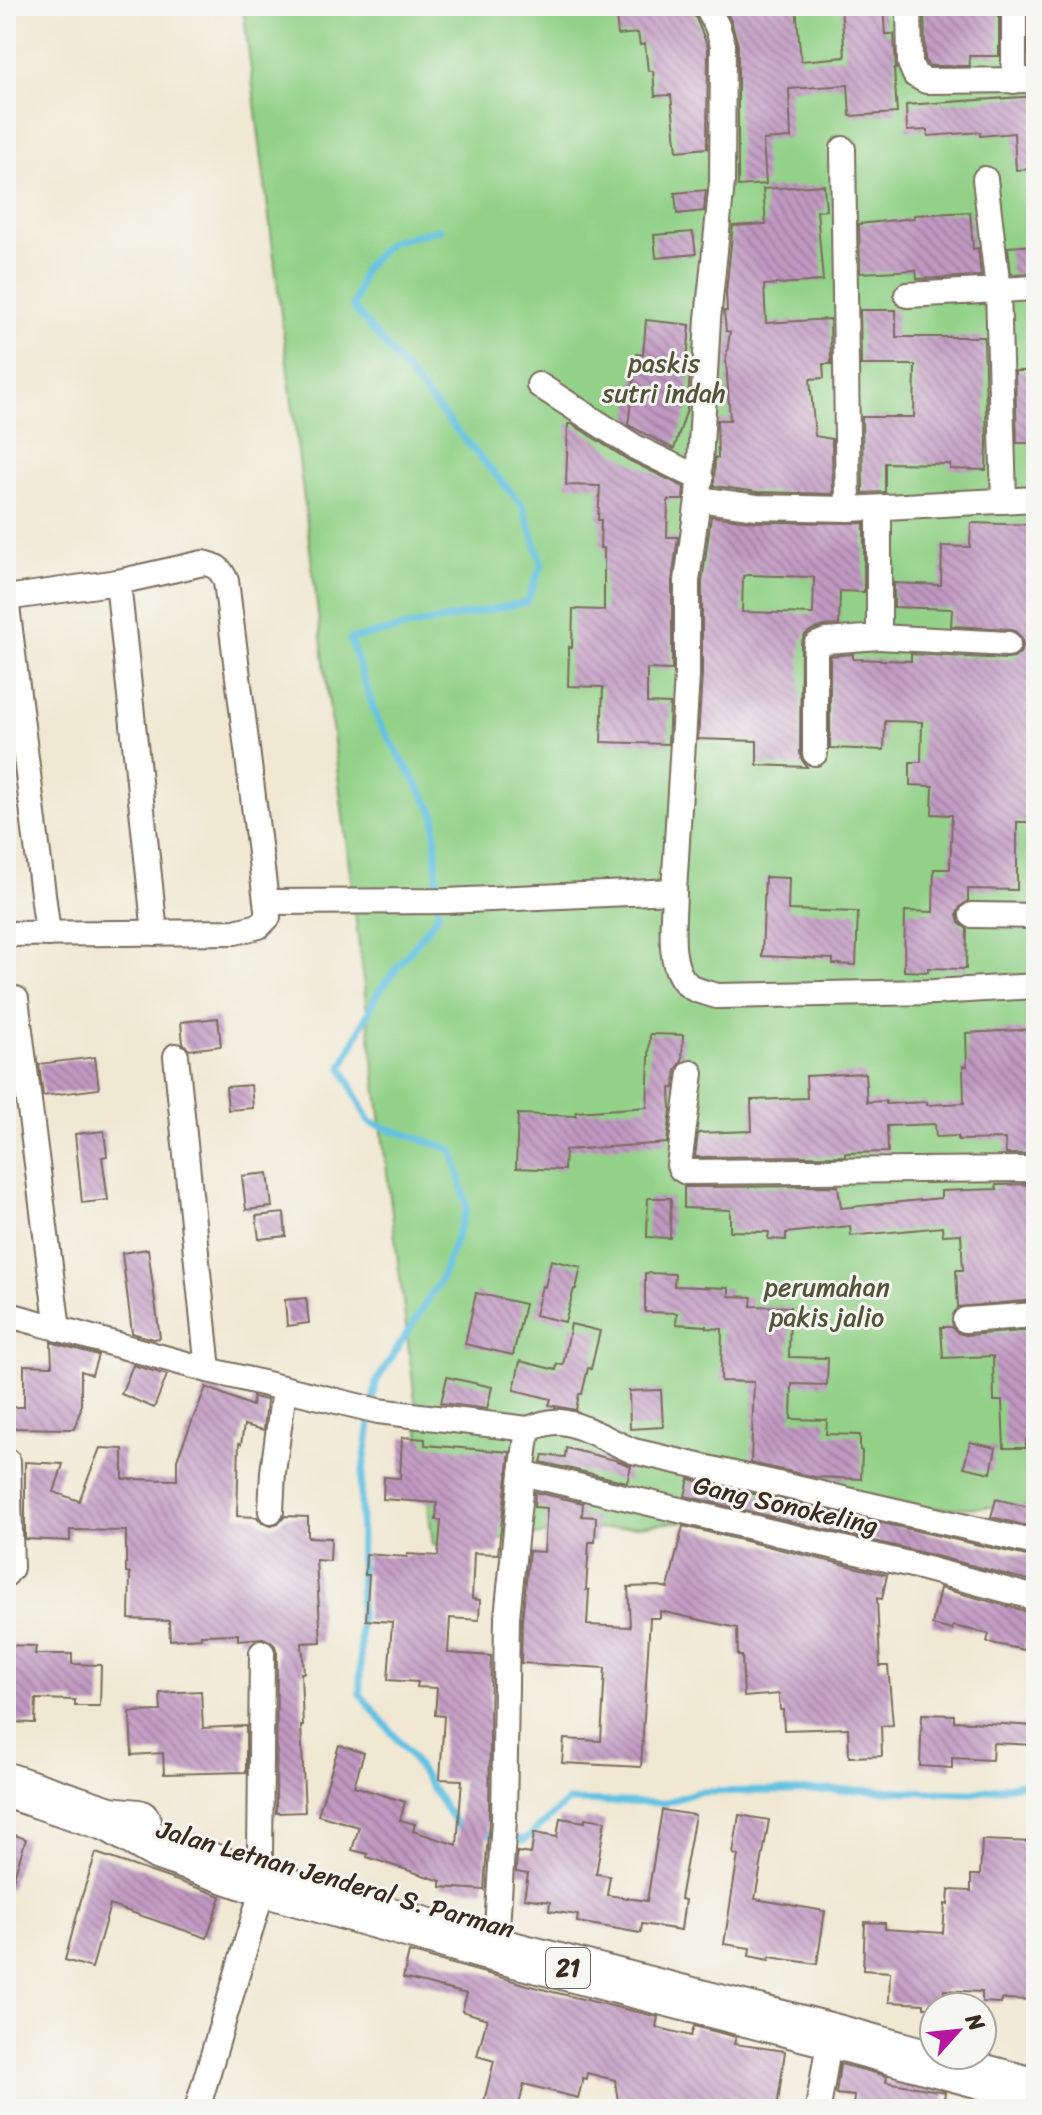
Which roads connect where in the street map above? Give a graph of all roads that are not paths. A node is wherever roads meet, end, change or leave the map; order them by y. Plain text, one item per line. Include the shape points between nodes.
1 (706, 6) edge
2 (909, 6) edge
3 (1014, 6) edge
4 (1025, 80) edge
5 (843, 149) dead end
6 (985, 179) dead end
7 (1036, 288) edge
8 (998, 289) junction
9 (907, 295) dead end
10 (539, 385) dead end
11 (700, 489) junction
12 (1036, 499) edge
13 (1004, 501) junction
14 (879, 508) junction
15 (848, 509) junction
16 (118, 582) junction
17 (6, 598) edge
18 (879, 637) junction
19 (1008, 644) dead end
20 (815, 753) dead end
21 (674, 891) junction
22 (267, 902) junction
23 (972, 915) dead end
24 (1036, 916) edge
25 (155, 933) junction
26 (6, 934) edge
27 (48, 934) junction
28 (1036, 986) edge
29 (16, 999) dead end
30 (176, 1056) dead end
31 (691, 1073) dead end
32 (1036, 1169) edge
33 (6, 1314) edge
34 (1036, 1315) edge
35 (965, 1320) dead end
36 (58, 1329) junction
37 (208, 1370) junction
38 (284, 1390) junction
39 (528, 1429) junction
40 (8, 1462) edge
41 (522, 1473) junction
42 (271, 1511) dead end
43 (1036, 1543) edge
44 (6, 1574) edge
45 (1036, 1598) edge
46 (262, 1653) dead end
47 (6, 1785) edge
48 (262, 1870) junction
49 (497, 1927) junction
50 (918, 2031) edge
51 (830, 2035) junction
52 (998, 2051) edge
53 (1036, 2061) edge
54 (1036, 2091) edge
55 (197, 2109) edge
56 (818, 2109) edge

1 - 11 street via 723,45 722,182 708,319
2 - 4 street via 915,75 926,81
3 - 4 street
5 - 15 street
6 - 8 street
7 - 8 street
8 - 9 street
8 - 13 street
10 - 11 street
11 - 15 street via 757,507
11 - 21 street via 687,581
12 - 13 street
13 - 14 street
14 - 15 street
14 - 18 street
16 - 17 street
16 - 22 street via 203,563 222,571
16 - 25 street
17 - 27 street
18 - 19 street
18 - 20 street via 816,645
21 - 22 street
21 - 28 street via 673,956 679,971 687,985 717,996
22 - 25 street via 268,917 259,926 235,932
23 - 24 street
25 - 27 street
26 - 27 street
29 - 36 street
30 - 37 street
31 - 32 street via 679,1165 686,1172
33 - 36 street
34 - 35 street
36 - 37 street
37 - 38 street
38 - 39 street via 378,1411
38 - 42 street
39 - 41 street
39 - 43 street via 558,1421 572,1424 633,1451
40 - 44 street via 11,1568
41 - 45 street, Gang Sonokeling
41 - 49 street via 507,1617
46 - 48 street
47 - 48 highway, Jalan Letnan Jenderal S. Parman / 21 via 109,1819 169,1826
48 - 49 highway, Jalan Letnan Jenderal S. Parman / 21 via 376,1889
48 - 51 highway, Jalan Letnan Jenderal S. Parman / 21 via 488,1948
48 - 55 street
49 - 50 highway, Jalan Letnan Jenderal S. Parman / 21
51 - 54 highway, Jalan Letnan Jenderal S. Parman / 21
51 - 56 street
52 - 53 highway

